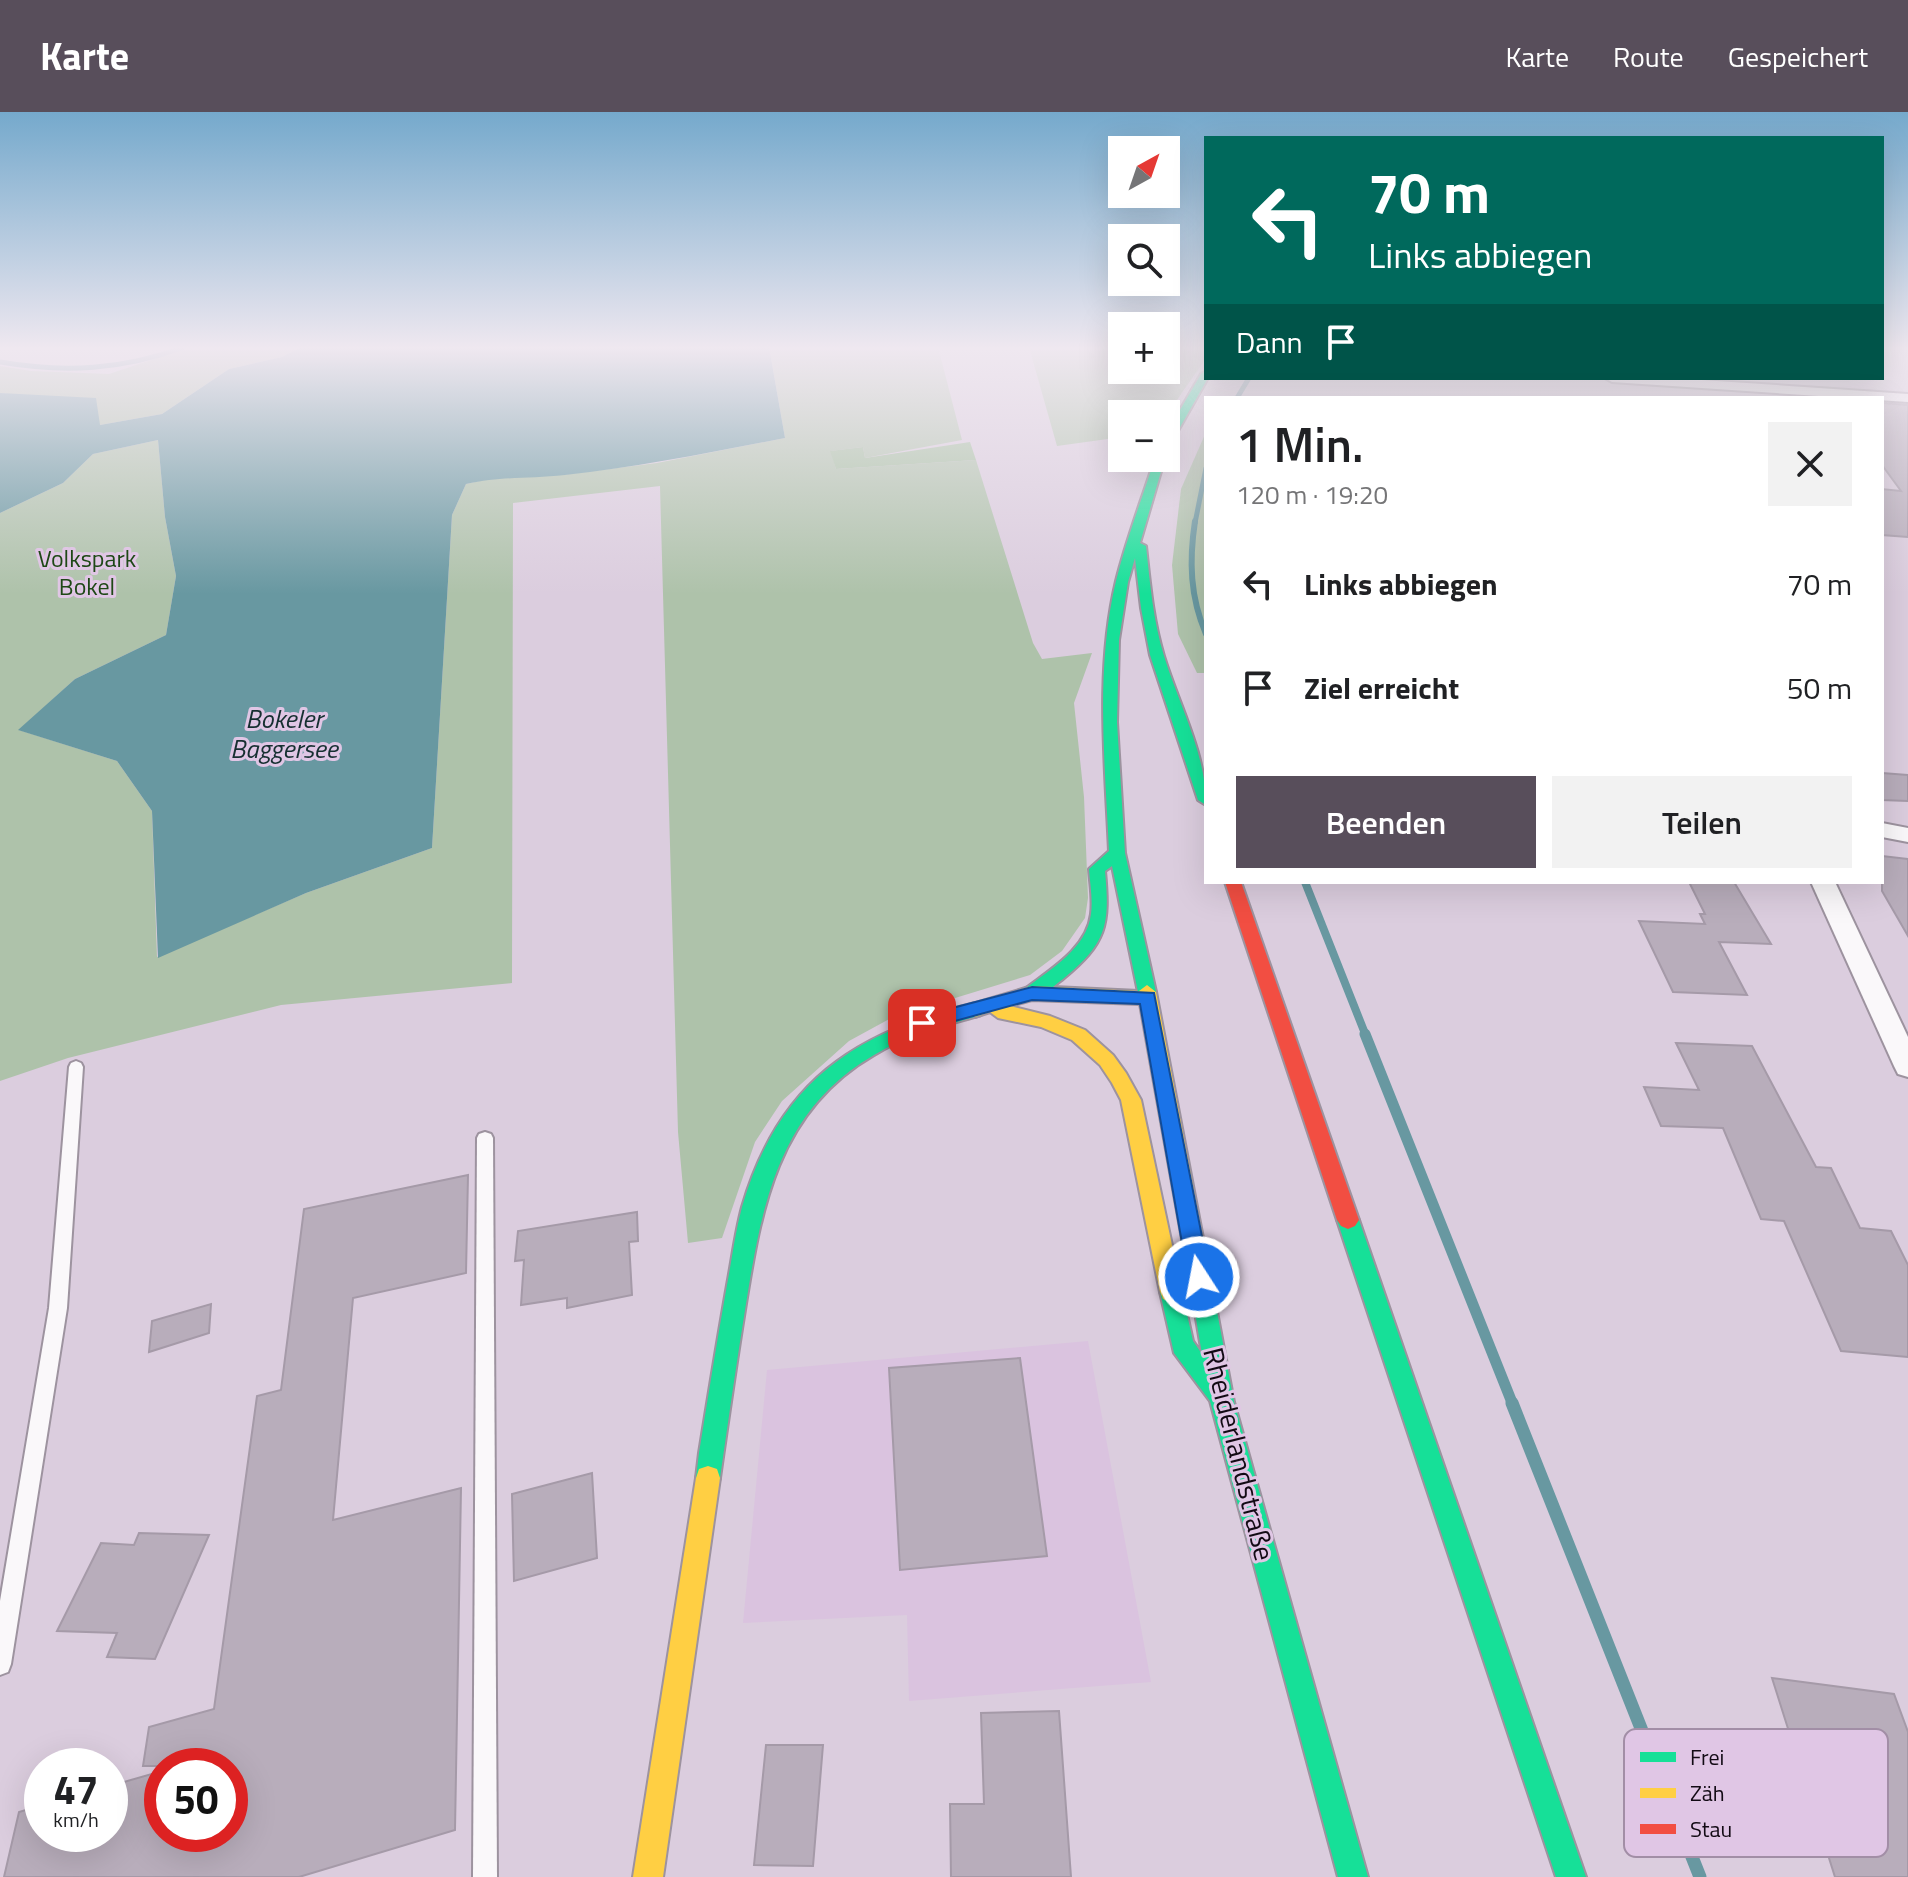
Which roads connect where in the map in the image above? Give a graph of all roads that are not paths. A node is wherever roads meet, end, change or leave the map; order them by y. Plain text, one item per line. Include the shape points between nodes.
1 (1155, 472) edge
2 (1136, 532) junction
3 (1204, 794) edge
4 (1884, 830) edge
5 (1908, 835) edge
6 (1117, 853) junction
7 (1234, 884) edge
8 (1824, 884) edge
9 (1032, 993) junction
10 (1148, 998) junction
11 (984, 1008) junction
12 (1908, 1066) edge
13 (76, 1067) dead end
14 (485, 1138) dead end
15 (1222, 1402) junction
16 (0, 1664) edge
17 (485, 1877) edge
18 (648, 1877) edge
19 (1353, 1877) edge
20 (1571, 1877) edge

1 - 2 main road, Rheiderlandstraße
2 - 3 main road via 1145,562 1150,622
2 - 6 main road, Rheiderlandstraße via 1113,640 1110,722
4 - 5 street
6 - 9 main road via 1097,869 1099,919 1086,943
6 - 10 main road, Rheiderlandstraße
7 - 20 main road
8 - 12 street
9 - 10 main road
9 - 11 main road
10 - 15 main road, Rheiderlandstraße
11 - 15 main road via 1068,1028 1099,1046 1118,1068 1131,1100 1182,1345
11 - 18 main road via 948,1015 857,1054 822,1081 793,1115 769,1158 753,1203 730,1328
13 - 16 lane via 58,1308
14 - 17 lane
15 - 19 main road, Rheiderlandstraße

